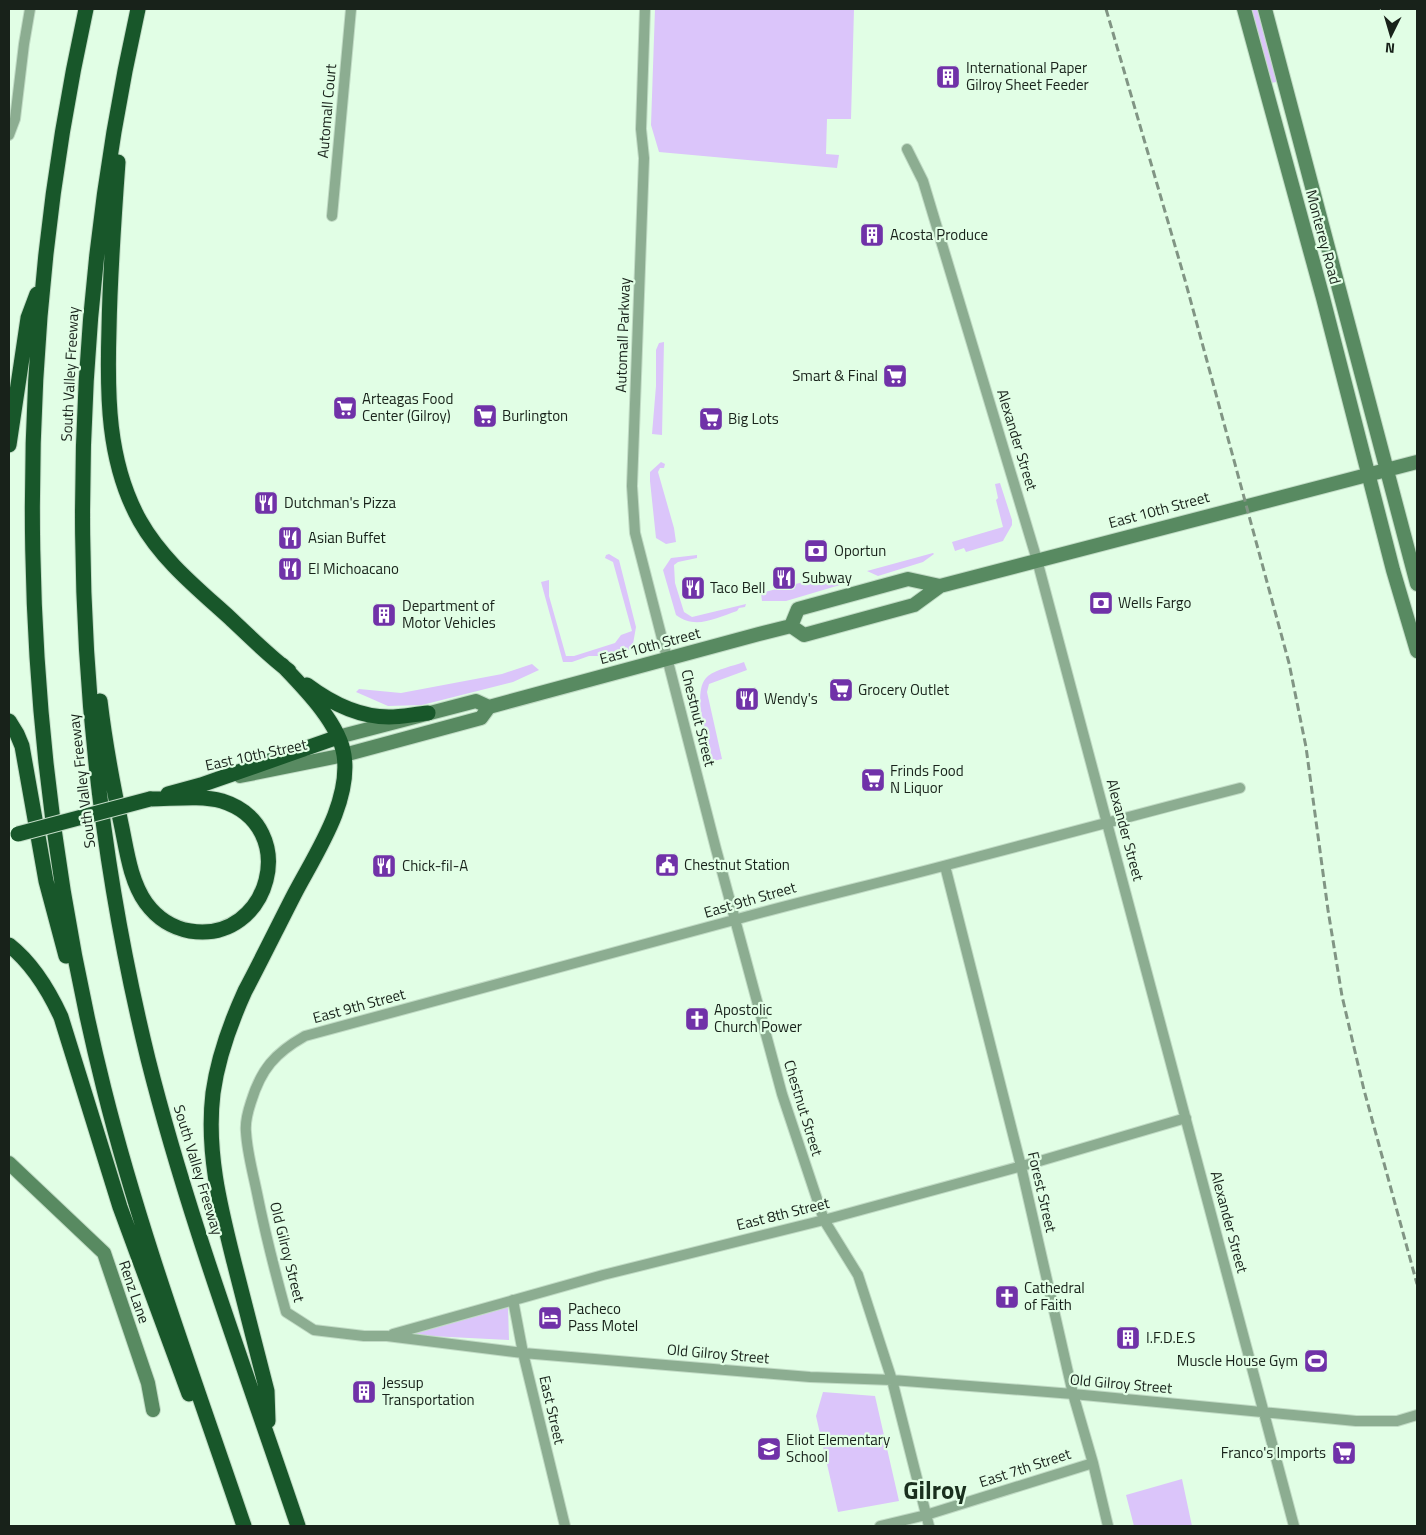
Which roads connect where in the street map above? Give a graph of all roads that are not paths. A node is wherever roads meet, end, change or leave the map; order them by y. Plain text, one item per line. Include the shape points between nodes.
1 (30, 9) edge
2 (86, 9) edge
3 (138, 9) edge
4 (351, 9) edge
5 (645, 9) edge
6 (1244, 9) edge
7 (1265, 9) edge
8 (124, 76) junction
9 (9, 135) edge
10 (907, 149) dead end
11 (332, 216) dead end
12 (44, 271) junction
13 (9, 445) edge
14 (1417, 462) edge
15 (1387, 470) junction
16 (1368, 474) junction
17 (1037, 560) junction
18 (83, 568) junction
19 (1417, 584) edge
20 (940, 586) junction
21 (790, 626) junction
22 (1417, 651) edge
23 (668, 659) junction
24 (282, 665) junction
25 (489, 707) junction
26 (428, 713) junction
27 (9, 721) edge
28 (338, 737) junction
29 (344, 755) junction
30 (200, 784) junction
31 (1240, 788) dead end
32 (150, 799) junction
33 (1107, 822) junction
34 (12, 835) edge
35 (945, 866) junction
36 (734, 920) junction
37 (9, 945) edge
38 (275, 1057) joint
39 (105, 1092) junction
40 (1186, 1118) junction
41 (9, 1162) edge
42 (1021, 1166) junction
43 (824, 1220) junction
44 (513, 1300) junction
45 (387, 1336) junction
46 (523, 1352) junction
47 (892, 1380) junction
48 (1073, 1394) junction
49 (153, 1410) dead end
50 (1264, 1413) junction
51 (1417, 1415) edge
52 (269, 1440) junction
53 (1093, 1463) junction
54 (926, 1515) junction
55 (242, 1526) edge
56 (298, 1526) edge
57 (565, 1526) edge
58 (880, 1526) edge
59 (929, 1526) edge
60 (1108, 1526) edge
61 (1294, 1526) edge

1 - 9 street via 15,119
2 - 12 highway via 58,159
3 - 8 highway, South Valley Freeway
4 - 11 street, Automall Court
5 - 23 street, Automall Parkway via 641,129 644,158 632,503 638,546
6 - 16 main road, Monterey Road
7 - 15 main road, Monterey Road
8 - 18 highway, South Valley Freeway via 103,200 92,298 84,433
8 - 24 highway via 108,338 109,406 119,474 140,521 161,551 186,578
10 - 17 street, Alexander Street via 922,181
12 - 13 highway via 28,318
12 - 39 highway via 32,514 40,694 62,881 84,1004
14 - 15 main road, East 10th Street
15 - 16 main road, East 10th Street
15 - 19 main road, Monterey Road
16 - 17 main road, East 10th Street
16 - 22 main road, Monterey Road
17 - 20 main road, East 10th Street
17 - 33 street, Alexander Street
18 - 32 highway via 109,760 139,893 159,917 184,930 215,930 242,918 264,891 268,874 266,843 249,816 220,801
18 - 52 highway, South Valley Freeway via 99,792 128,970 173,1153
20 - 21 main road, East 10th Street via 914,605 804,635
20 - 21 main road, East 10th Street via 908,579 798,609
21 - 23 main road, East 10th Street
23 - 25 main road, East 10th Street
23 - 36 street, Chestnut Street
24 - 26 highway via 315,691 349,710 388,717
24 - 28 highway via 317,704
25 - 26 main road, East 10th Street via 476,701
25 - 29 main road, East 10th Street via 481,718
26 - 28 main road, East 10th Street
27 - 39 highway via 22,746 53,907
28 - 29 highway
28 - 30 highway, East 10th Street
29 - 30 main road, East 10th Street
29 - 52 highway via 344,781 336,813 239,1005 221,1054 213,1095 213,1168 267,1391
30 - 32 highway
31 - 33 street, East 9th Street
32 - 34 highway, bridge
33 - 35 street, East 9th Street
33 - 40 street, Alexander Street
35 - 36 street, East 9th Street
35 - 42 street, Forest Street
36 - 38 street, East 9th Street via 305,1036
36 - 43 street, Chestnut Street via 782,1094
37 - 55 highway via 38,976 61,1018 120,1207
38 - 45 street, Old Gilroy Street via 256,1086 245,1131 265,1235 286,1312 314,1330
39 - 55 highway via 142,1222
40 - 42 street, East 8th Street
40 - 50 street, Alexander Street
41 - 49 main road, Renz Lane via 104,1253 148,1383
42 - 43 street, East 8th Street
42 - 48 street, Forest Street
43 - 44 street, East 8th Street
43 - 47 street, Chestnut Street via 858,1275
44 - 45 street, East 8th Street
44 - 46 street, East Street
45 - 46 street, Old Gilroy Street
46 - 47 street, Old Gilroy Street via 810,1377
46 - 57 street, East Street
47 - 48 street, Old Gilroy Street
47 - 54 street, Chestnut Street
48 - 50 street, Old Gilroy Street
48 - 53 street, Forest Street
50 - 51 street, Old Gilroy Street via 1381,1422
50 - 61 street, Alexander Street
52 - 56 highway, South Valley Freeway
53 - 54 street, East 7th Street
53 - 60 street, Forest Street
54 - 58 street, East 7th Street
54 - 59 street, Chestnut Street

